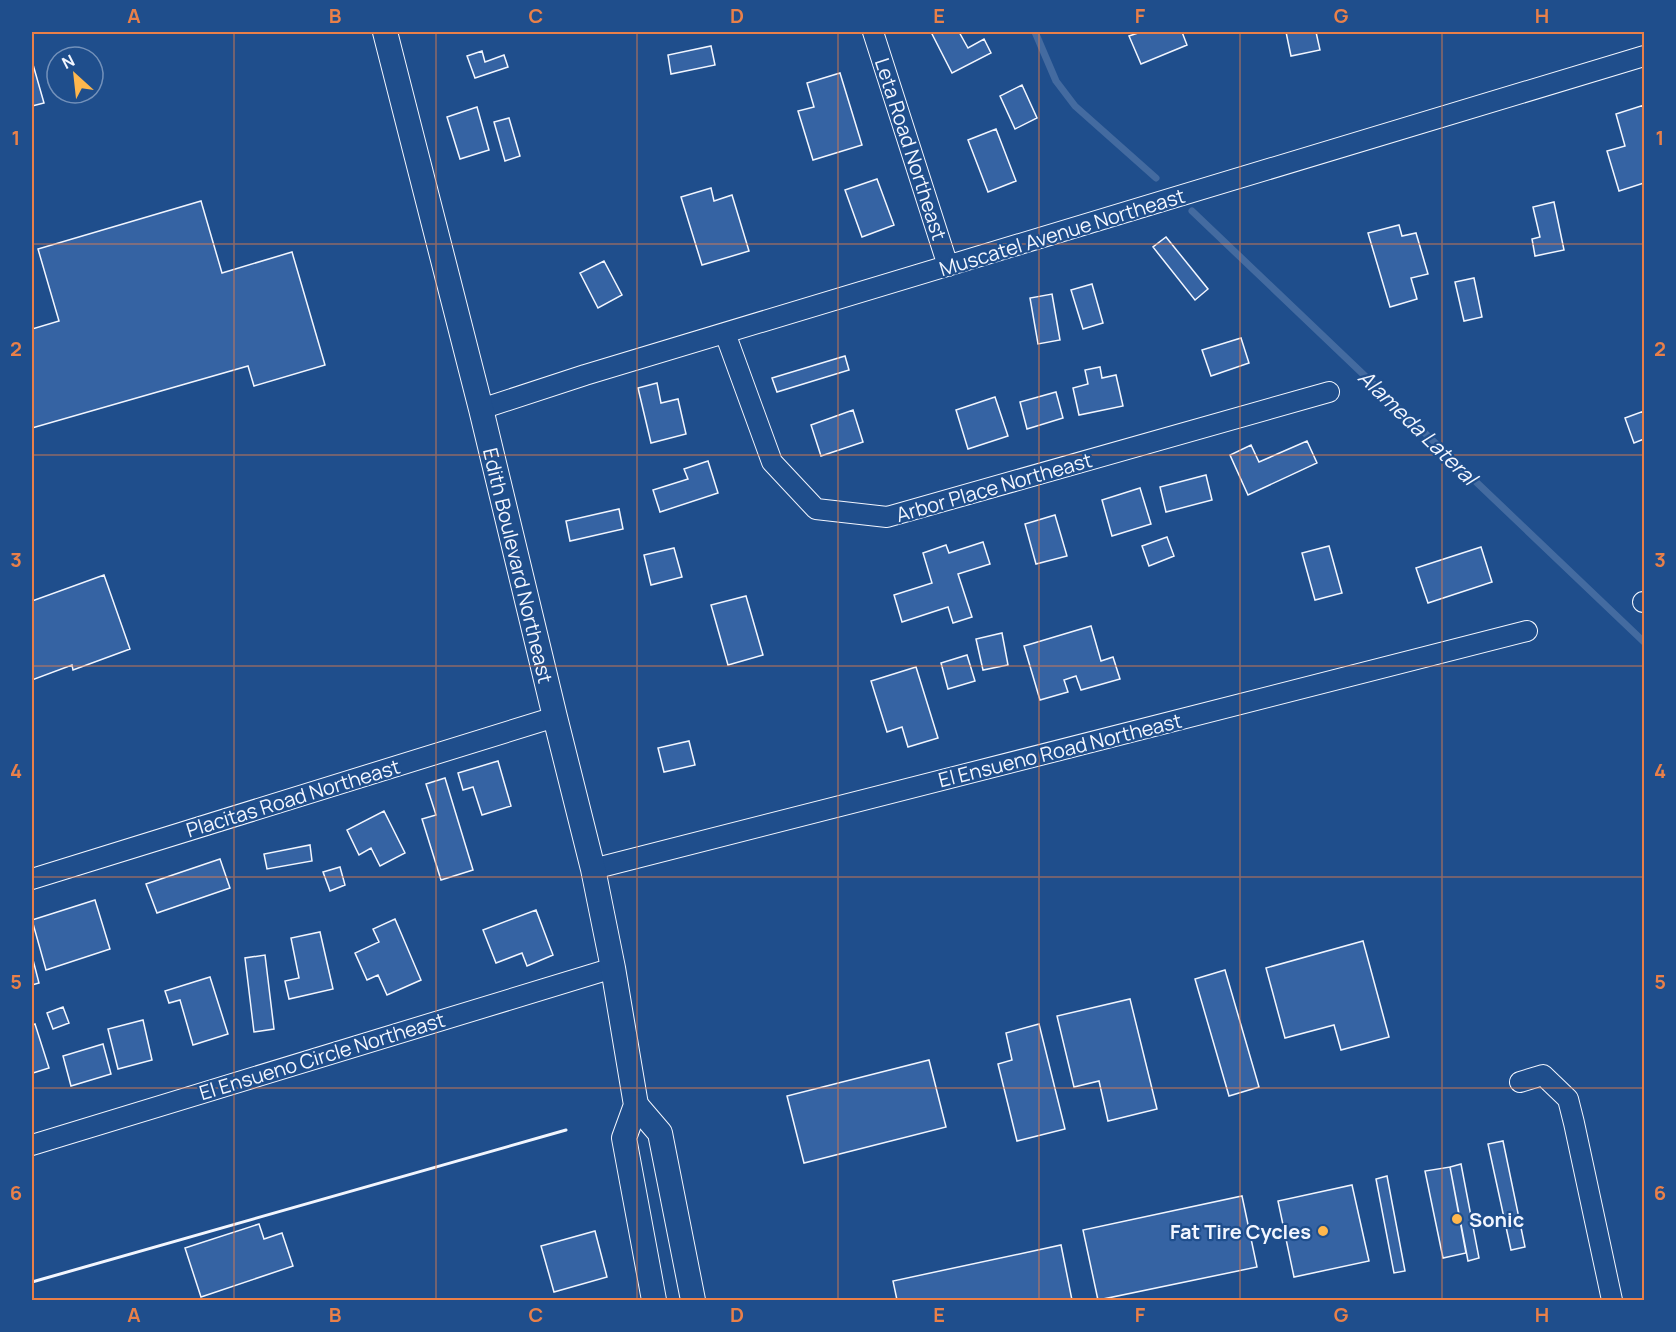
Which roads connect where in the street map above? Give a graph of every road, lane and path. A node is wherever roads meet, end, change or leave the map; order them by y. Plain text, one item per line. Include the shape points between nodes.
1 (385, 32) edge
2 (873, 32) edge
3 (1644, 56) edge
4 (948, 266) junction
5 (725, 333) junction
6 (1329, 392) dead end
7 (481, 409) junction
8 (1527, 631) dead end
9 (555, 717) junction
10 (593, 869) junction
11 (32, 879) edge
12 (613, 968) junction
13 (1520, 1082) dead end
14 (636, 1105) junction
15 (32, 1145) edge
16 (654, 1300) edge
17 (693, 1300) edge
18 (1612, 1300) edge

1 - 7 street, Edith Boulevard Northeast
2 - 4 street, Leta Road Northeast
3 - 4 street, Muscatel Avenue Northeast
4 - 5 street, Muscatel Avenue Northeast
5 - 6 street, Arbor Place Northeast via 772,462 816,509 887,517
5 - 7 street, Muscatel Avenue Northeast
7 - 9 street, Edith Boulevard Northeast
8 - 10 street, El Ensueno Road Northeast
9 - 10 street, Edith Boulevard Northeast
9 - 11 street, Placitas Road Northeast
10 - 12 street, Edith Boulevard Northeast
12 - 14 street, Edith Boulevard Northeast
12 - 15 street, El Ensueno Circle Northeast
13 - 18 street via 1543,1075 1568,1099
14 - 16 street, Edith Boulevard Northeast via 624,1138
14 - 17 street via 660,1133

